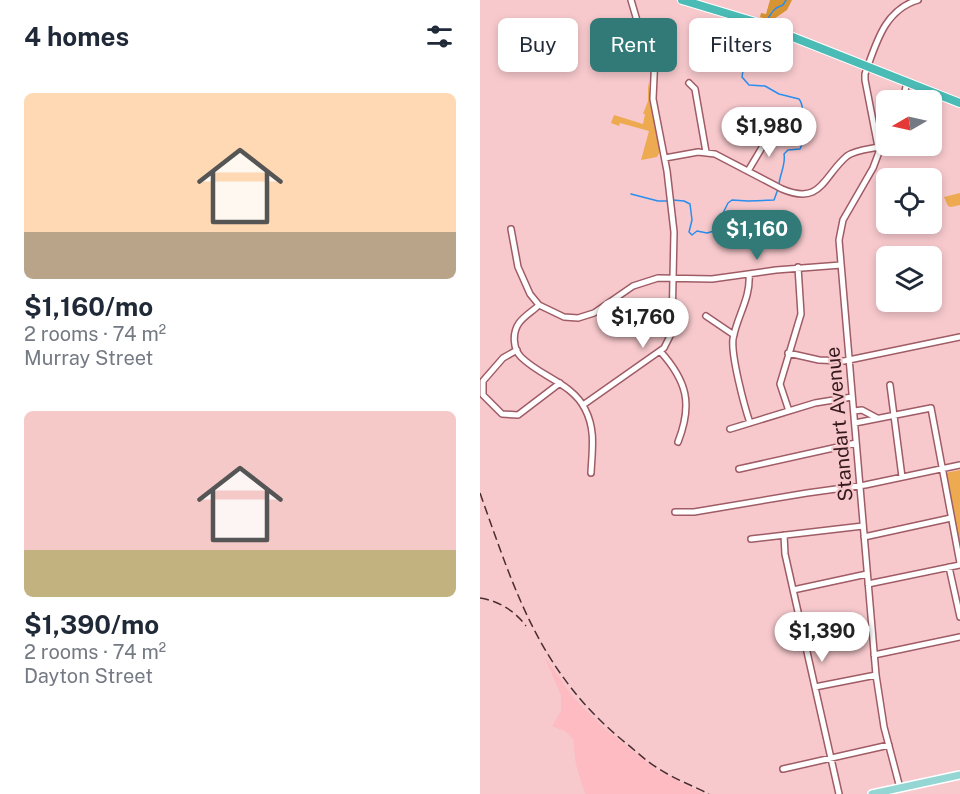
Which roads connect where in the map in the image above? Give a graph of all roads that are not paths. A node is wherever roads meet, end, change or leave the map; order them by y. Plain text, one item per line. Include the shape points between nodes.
1 (631, 0) edge
2 (682, 0) edge
3 (918, 0) edge
4 (868, 67) junction
5 (907, 82) junction
6 (689, 83) dead end
7 (905, 90) edge
8 (960, 103) edge
9 (876, 133) edge
10 (770, 134) dead end
11 (876, 148) edge
12 (706, 152) junction
13 (878, 156) edge
14 (665, 158) junction
15 (748, 171) junction
16 (511, 229) dead end
17 (841, 265) junction
18 (798, 267) junction
19 (749, 274) junction
20 (674, 278) junction
21 (539, 305) junction
22 (706, 316) dead end
23 (734, 335) junction
24 (960, 338) edge
25 (517, 350) junction
26 (660, 351) junction
27 (788, 353) junction
28 (849, 361) junction
29 (560, 383) junction
30 (890, 385) dead end
31 (852, 397) junction
32 (583, 405) junction
33 (789, 411) junction
34 (854, 411) junction
35 (894, 414) junction
36 (878, 418) junction
37 (750, 423) junction
38 (855, 423) junction
39 (730, 429) dead end
40 (678, 442) dead end
41 (856, 443) junction
42 (960, 465) edge
43 (740, 469) dead end
44 (941, 469) junction
45 (591, 472) dead end
46 (902, 477) junction
47 (859, 486) junction
48 (675, 512) dead end
49 (951, 518) junction
50 (863, 526) junction
51 (784, 535) junction
52 (864, 537) junction
53 (751, 539) dead end
54 (960, 564) edge
55 (949, 567) junction
56 (867, 574) junction
57 (868, 584) junction
58 (794, 590) junction
59 (960, 617) edge
60 (871, 628) junction
61 (960, 637) edge
62 (805, 643) junction
63 (874, 655) junction
64 (876, 675) junction
65 (815, 687) junction
66 (889, 745) junction
67 (831, 758) junction
68 (783, 769) dead end
69 (960, 775) edge
70 (900, 788) junction
71 (838, 794) edge
72 (872, 794) edge

1 - 14 street via 654,55 653,99
2 - 4 highway via 752,21
3 - 4 street via 903,6 887,21
4 - 5 highway
4 - 9 street via 865,80
5 - 7 street
5 - 8 highway
6 - 12 street via 695,89
10 - 15 street
11 - 15 street via 848,156 823,185 805,194 784,190
12 - 14 street
12 - 15 street
13 - 17 street, Standart Avenue via 842,223
14 - 20 street via 672,210
16 - 21 street via 518,267
17 - 18 street
17 - 28 street, Standart Avenue
18 - 19 street
18 - 27 street via 801,314
19 - 20 street via 712,279
19 - 23 street via 748,295
20 - 21 street via 638,284 585,317 560,317
20 - 26 street via 671,334
21 - 25 street via 518,324
22 - 23 street
23 - 37 street via 734,355
24 - 28 street
25 - 29 street via 525,360
25 - 29 street via 503,358 483,381 483,395 502,414 518,415
26 - 32 street
26 - 40 street via 678,373 686,396 686,416
27 - 28 street
27 - 33 street via 780,384
28 - 31 street, Standart Avenue
29 - 32 street
30 - 35 street
31 - 33 street
31 - 34 street, Standart Avenue
32 - 45 street via 592,430
33 - 37 street
34 - 36 street via 862,410
34 - 38 street, Standart Avenue
35 - 36 street
35 - 44 street via 930,407
35 - 46 street
36 - 38 street
37 - 39 street
38 - 41 street, Standart Avenue
41 - 43 street
41 - 47 street, Standart Avenue
42 - 44 street
44 - 46 street
44 - 49 street
46 - 47 street
47 - 48 street
47 - 50 street, Standart Avenue
49 - 52 street
49 - 54 street
50 - 51 street
50 - 52 street, Standart Avenue
51 - 53 street
51 - 58 street
52 - 56 street, Standart Avenue
54 - 55 street
55 - 57 street
55 - 59 street
56 - 57 street, Standart Avenue
56 - 58 street
57 - 60 street, Standart Avenue
58 - 62 street
60 - 62 street
60 - 63 street, Standart Avenue
61 - 63 street
62 - 65 street
63 - 64 street, Standart Avenue
64 - 65 street
64 - 66 street, Standart Avenue
65 - 67 street
66 - 67 street
66 - 70 street, Standart Avenue
67 - 68 street
67 - 71 street
69 - 70 main road
70 - 72 main road

